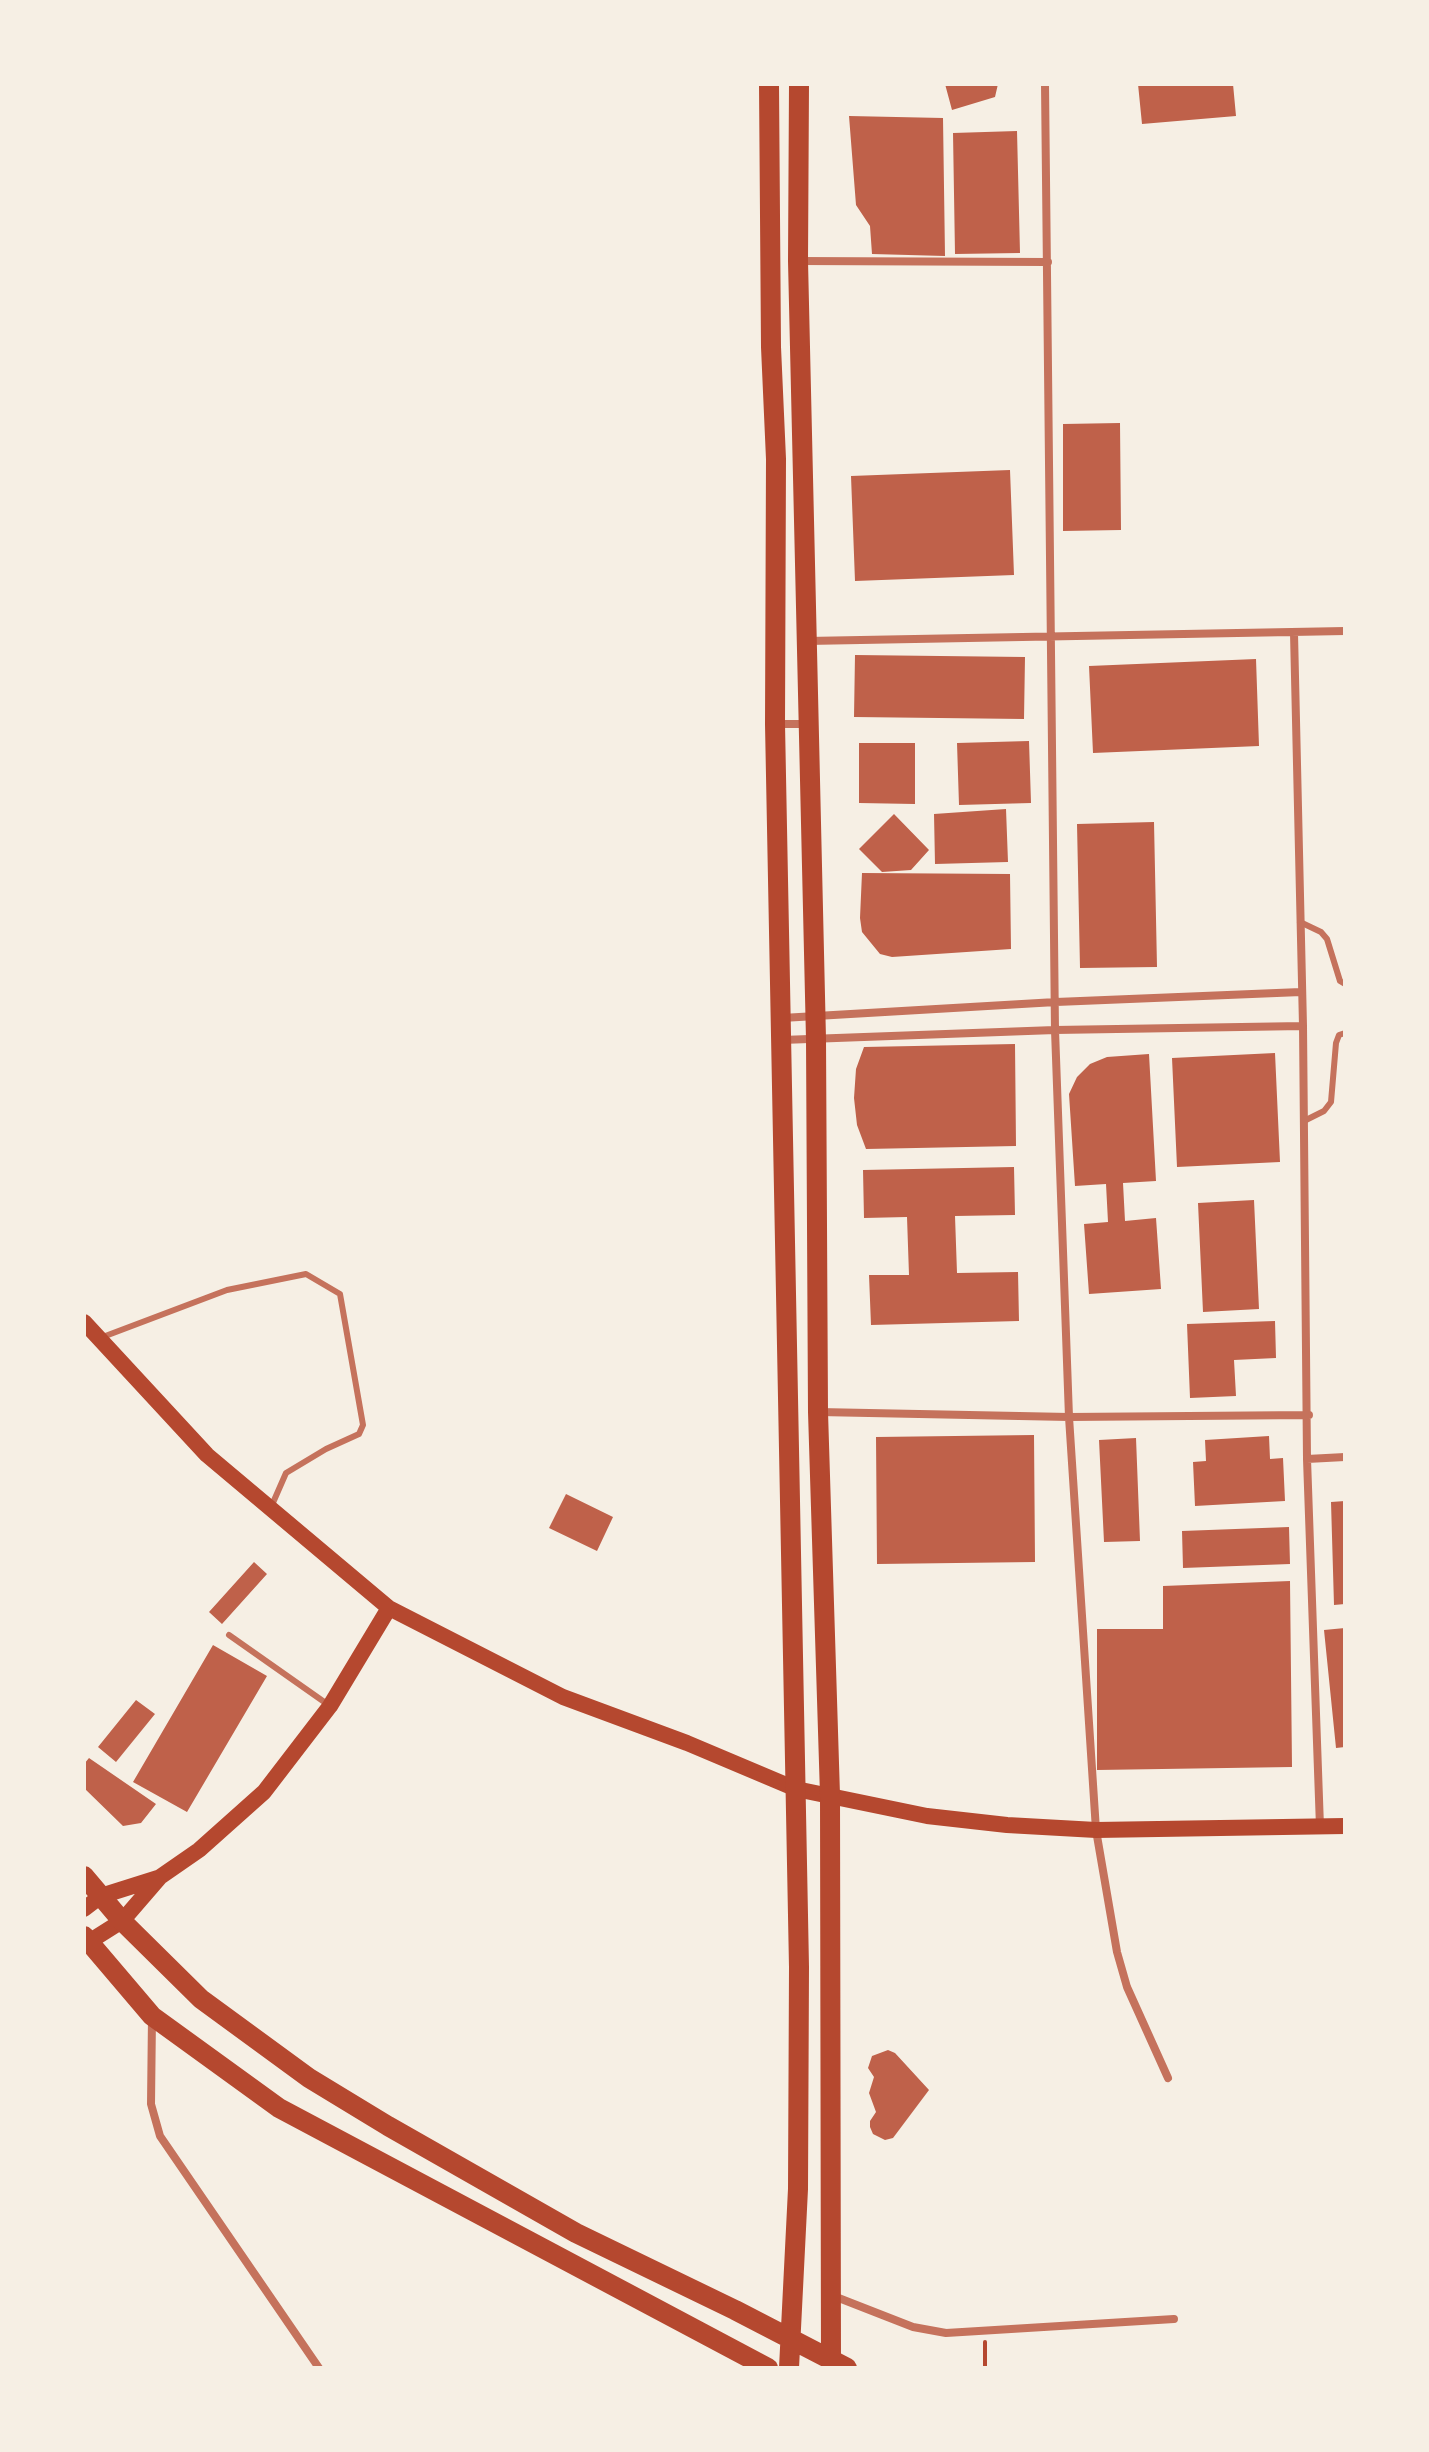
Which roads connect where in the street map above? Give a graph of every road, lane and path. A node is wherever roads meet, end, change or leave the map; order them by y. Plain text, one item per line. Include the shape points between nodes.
1 (769, 84) edge
2 (799, 84) edge
3 (1045, 84) edge
4 (798, 261) junction
5 (1048, 262) junction
6 (1345, 631) edge
7 (1294, 633) junction
8 (1050, 635) junction
9 (806, 641) junction
10 (775, 724) junction
11 (807, 724) junction
12 (1300, 922) junction
13 (1345, 984) edge
14 (1301, 992) junction
15 (1056, 1002) junction
16 (815, 1017) junction
17 (781, 1018) junction
18 (1303, 1026) junction
19 (1055, 1030) junction
20 (1345, 1033) edge
21 (816, 1039) junction
22 (782, 1040) junction
23 (1304, 1121) junction
24 (817, 1295) junction
25 (784, 1296) junction
26 (84, 1322) edge
27 (99, 1338) junction
28 (818, 1412) junction
29 (1309, 1415) junction
30 (1069, 1417) junction
31 (1345, 1457) edge
32 (1307, 1459) junction
33 (270, 1508) junction
34 (389, 1608) junction
35 (229, 1635) dead end
36 (330, 1706) junction
37 (796, 1789) junction
38 (830, 1795) junction
39 (1345, 1826) edge
40 (1320, 1827) junction
41 (1096, 1830) junction
42 (84, 1876) edge
43 (160, 1877) junction
44 (92, 1902) edge
45 (122, 1921) junction
46 (86, 1941) edge
47 (152, 2016) junction
48 (1168, 2078) dead end
49 (831, 2295) junction
50 (1174, 2319) dead end
51 (984, 2332) junction
52 (789, 2337) junction
53 (836, 2365) edge
54 (318, 2368) edge
55 (768, 2368) edge
56 (789, 2368) edge
57 (985, 2368) edge

1 - 10 main road
2 - 4 main road
3 - 5 street
4 - 5 street
4 - 9 main road
5 - 8 street
6 - 7 street
7 - 8 street
7 - 12 street
8 - 9 street
8 - 15 street
9 - 11 main road
10 - 11 street
10 - 17 main road
11 - 16 main road
12 - 13 lane via 1327,939
12 - 14 street
14 - 15 street
14 - 18 street
15 - 16 street
15 - 19 street
16 - 17 street
16 - 21 main road
17 - 22 main road
18 - 19 street
18 - 23 street
19 - 21 street
19 - 30 street
20 - 23 lane via 1336,1043 1331,1102
21 - 22 street
21 - 24 main road
22 - 25 main road
23 - 29 street
24 - 25 main road
24 - 28 main road
25 - 37 main road
26 - 27 main road
27 - 33 main road via 207,1455
27 - 33 lane via 227,1290 306,1274 340,1294 363,1425 359,1434 286,1473
28 - 30 street
28 - 38 main road
29 - 30 street
29 - 32 street
30 - 41 street
31 - 32 street
32 - 40 street
33 - 34 main road
34 - 36 main road
34 - 37 main road via 563,1697
35 - 36 lane
36 - 43 main road via 264,1792
37 - 38 main road
37 - 52 main road via 798,2189
38 - 41 main road via 927,1816
38 - 49 main road
39 - 40 main road
40 - 41 main road
41 - 48 street via 1127,1987
42 - 44 main road
43 - 44 main road
43 - 45 main road
44 - 45 main road
45 - 46 main road
45 - 52 main road via 201,1999 309,2078 576,2233
46 - 47 main road
47 - 54 street via 151,2104 160,2136
47 - 55 main road via 279,2108
49 - 51 street via 913,2327
49 - 53 main road
50 - 51 street
51 - 57 path
52 - 53 main road
52 - 56 main road

